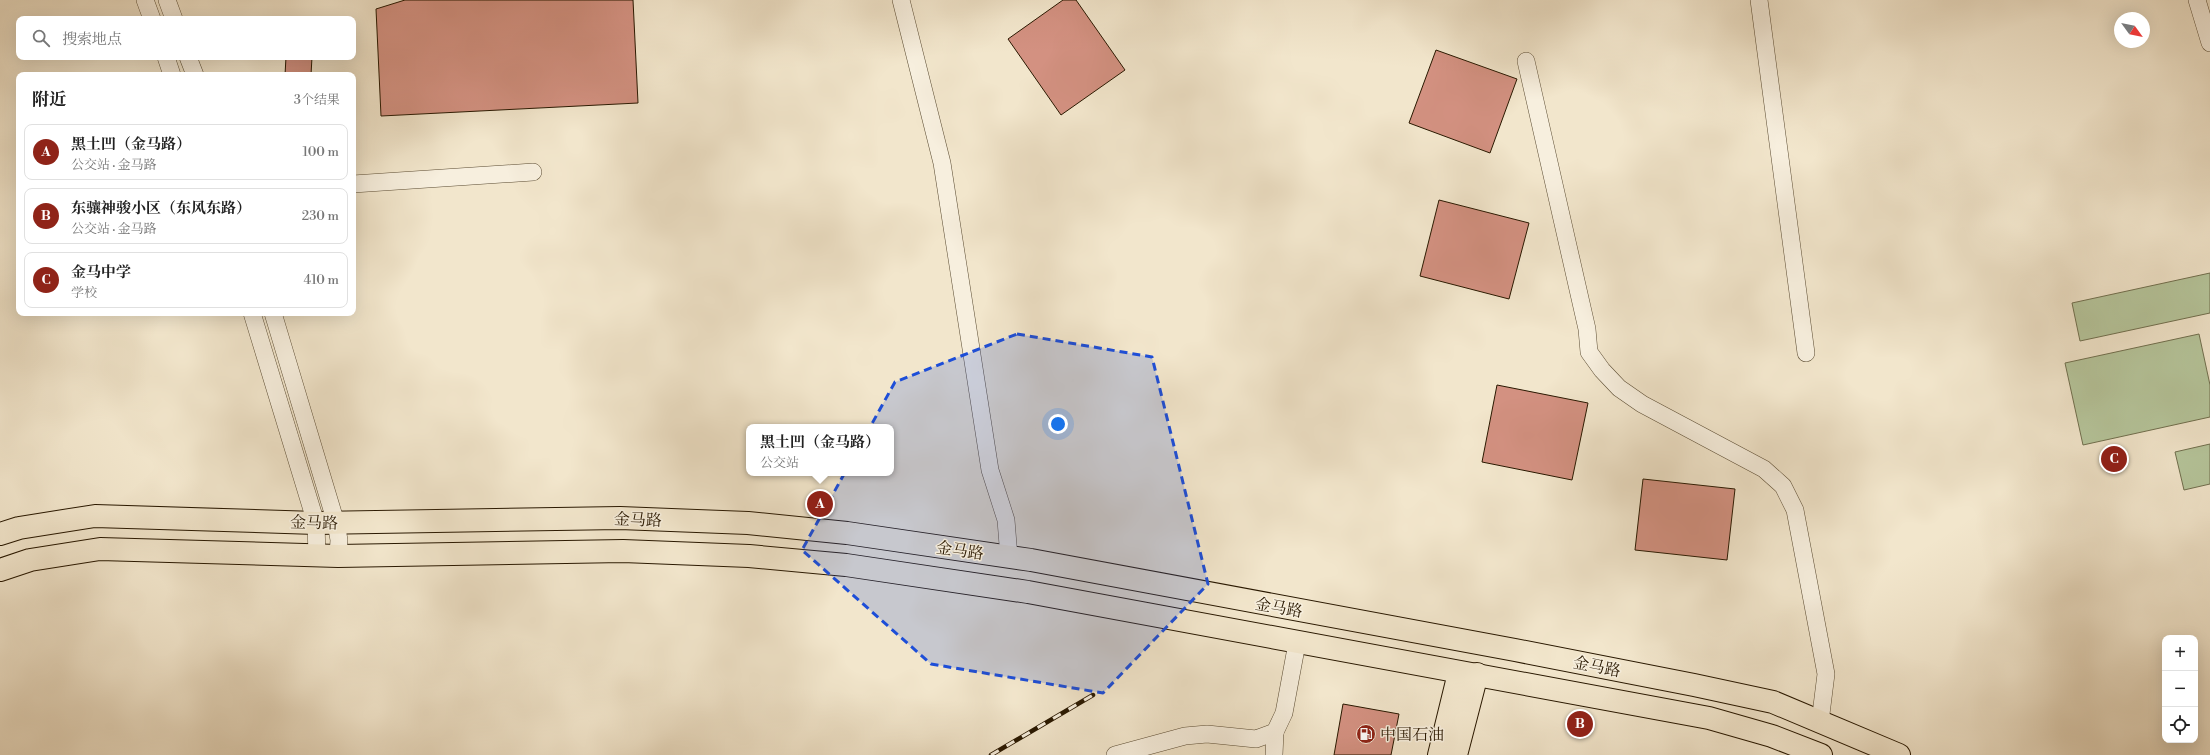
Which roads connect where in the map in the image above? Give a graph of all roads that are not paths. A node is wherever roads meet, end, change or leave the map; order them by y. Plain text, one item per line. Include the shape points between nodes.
1 (145, 0) edge
2 (167, 0) edge
3 (901, 0) edge
4 (1759, 0) edge
5 (2197, 0) edge
6 (2206, 15) edge
7 (151, 16) edge
8 (173, 16) edge
9 (2210, 42) edge
10 (167, 60) edge
11 (189, 60) edge
12 (1526, 61) dead end
13 (171, 72) edge
14 (194, 72) edge
15 (533, 172) dead end
16 (356, 184) edge
17 (253, 316) edge
18 (274, 316) edge
19 (1806, 353) dead end
20 (326, 523) junction
21 (0, 534) edge
22 (327, 556) junction
23 (1009, 557) junction
24 (0, 570) edge
25 (1296, 643) junction
26 (1468, 674) junction
27 (1820, 722) junction
28 (1275, 732) junction
29 (1114, 755) edge
30 (1274, 755) edge
31 (1439, 755) edge
32 (1456, 755) edge
33 (1821, 755) edge
34 (1899, 755) edge

1 - 7 street
2 - 8 street
3 - 23 street via 942,163 990,470 1006,520
4 - 19 street
5 - 6 street
6 - 9 street
10 - 13 street
11 - 14 street
12 - 27 street via 1587,329 1589,352 1619,388 1642,404 1764,468 1783,486 1795,510 1826,674
15 - 16 street
17 - 20 street
18 - 20 street
20 - 21 main road, 金马路 via 95,516 19,528
20 - 22 street via 339,540
20 - 23 main road, 金马路 via 620,518 748,523 847,533
22 - 24 main road, 金马路 via 100,549 30,560
22 - 25 main road, 金马路 via 623,551 749,556 846,565 1020,591
23 - 27 main road, 金马路 via 1686,684 1773,702
25 - 26 main road, 金马路
25 - 28 street via 1284,713
26 - 31 main road
26 - 32 main road
26 - 33 main road, 金马路 via 1709,718 1772,736
27 - 34 main road, 金马路
28 - 29 street via 1256,739 1206,734 1185,736
28 - 30 street

